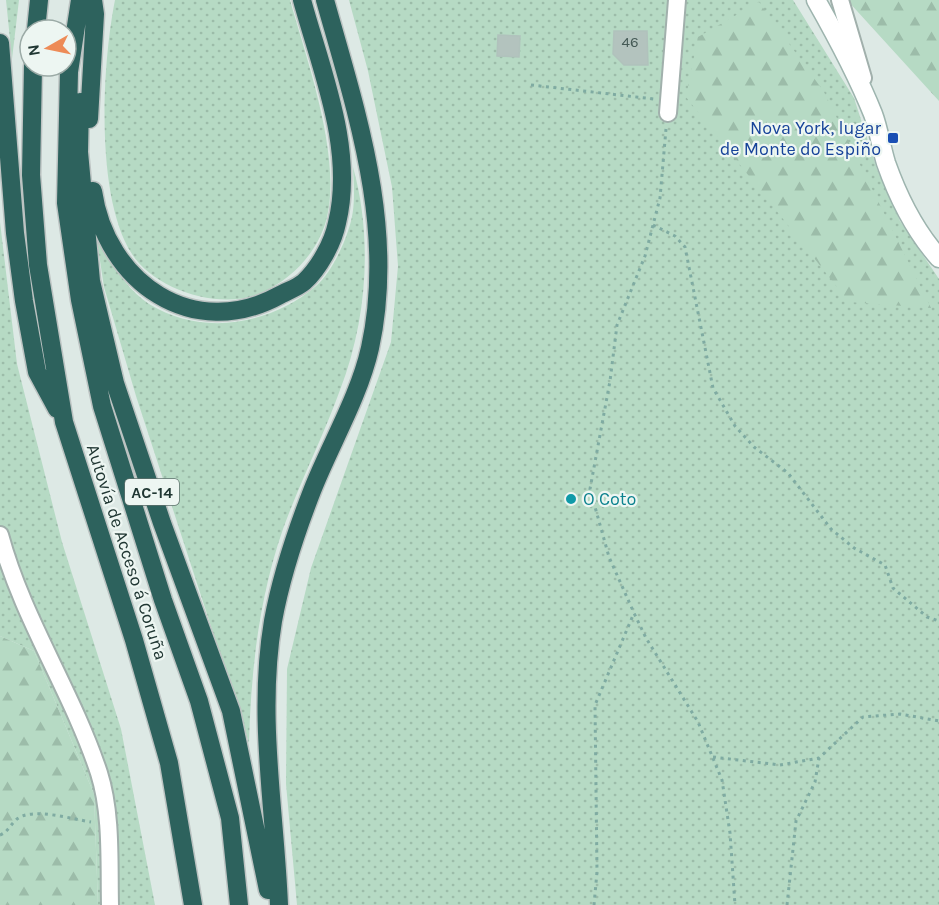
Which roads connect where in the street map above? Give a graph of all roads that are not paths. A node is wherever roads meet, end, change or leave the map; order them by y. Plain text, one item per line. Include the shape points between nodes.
1 (39, 0) edge
2 (80, 0) edge
3 (93, 0) edge
4 (302, 0) edge
5 (325, 0) edge
6 (676, 0) edge
7 (816, 0) edge
8 (840, 0) edge
9 (37, 18) edge
10 (77, 18) edge
11 (0, 43) edge
12 (33, 78) edge
13 (69, 78) edge
14 (72, 78) edge
15 (668, 107) road end
16 (874, 117) junction
17 (939, 258) edge
18 (64, 422) junction
19 (0, 535) edge
20 (110, 905) edge
21 (193, 905) edge
22 (239, 905) edge
23 (270, 905) edge
24 (279, 905) edge

1 - 9 highway
2 - 10 highway, Autovía de Acceso á Coruña / AC-14
3 - 4 highway via 90,171 96,209 109,245 133,276 165,300 195,311 221,313 262,305 304,282 324,255 337,224 342,189 336,130
5 - 24 highway via 374,190 380,277 369,350 312,491 274,619 265,726
6 - 15 street
7 - 16 street via 851,63
8 - 16 street
11 - 18 highway via 24,301 37,372
12 - 18 highway, Autovía de Acceso á Coruña via 31,175 38,266
13 - 22 highway, Autovía de Acceso á Coruña / AC-14 via 66,203 80,300 102,406 199,701 230,818
14 - 23 highway, AC-14 via 80,94 79,152 91,281 115,383 231,711
16 - 17 street via 886,162 904,206
18 - 21 highway, Autovía de Acceso á Coruña via 169,763
19 - 20 street via 21,599 99,774 107,821

